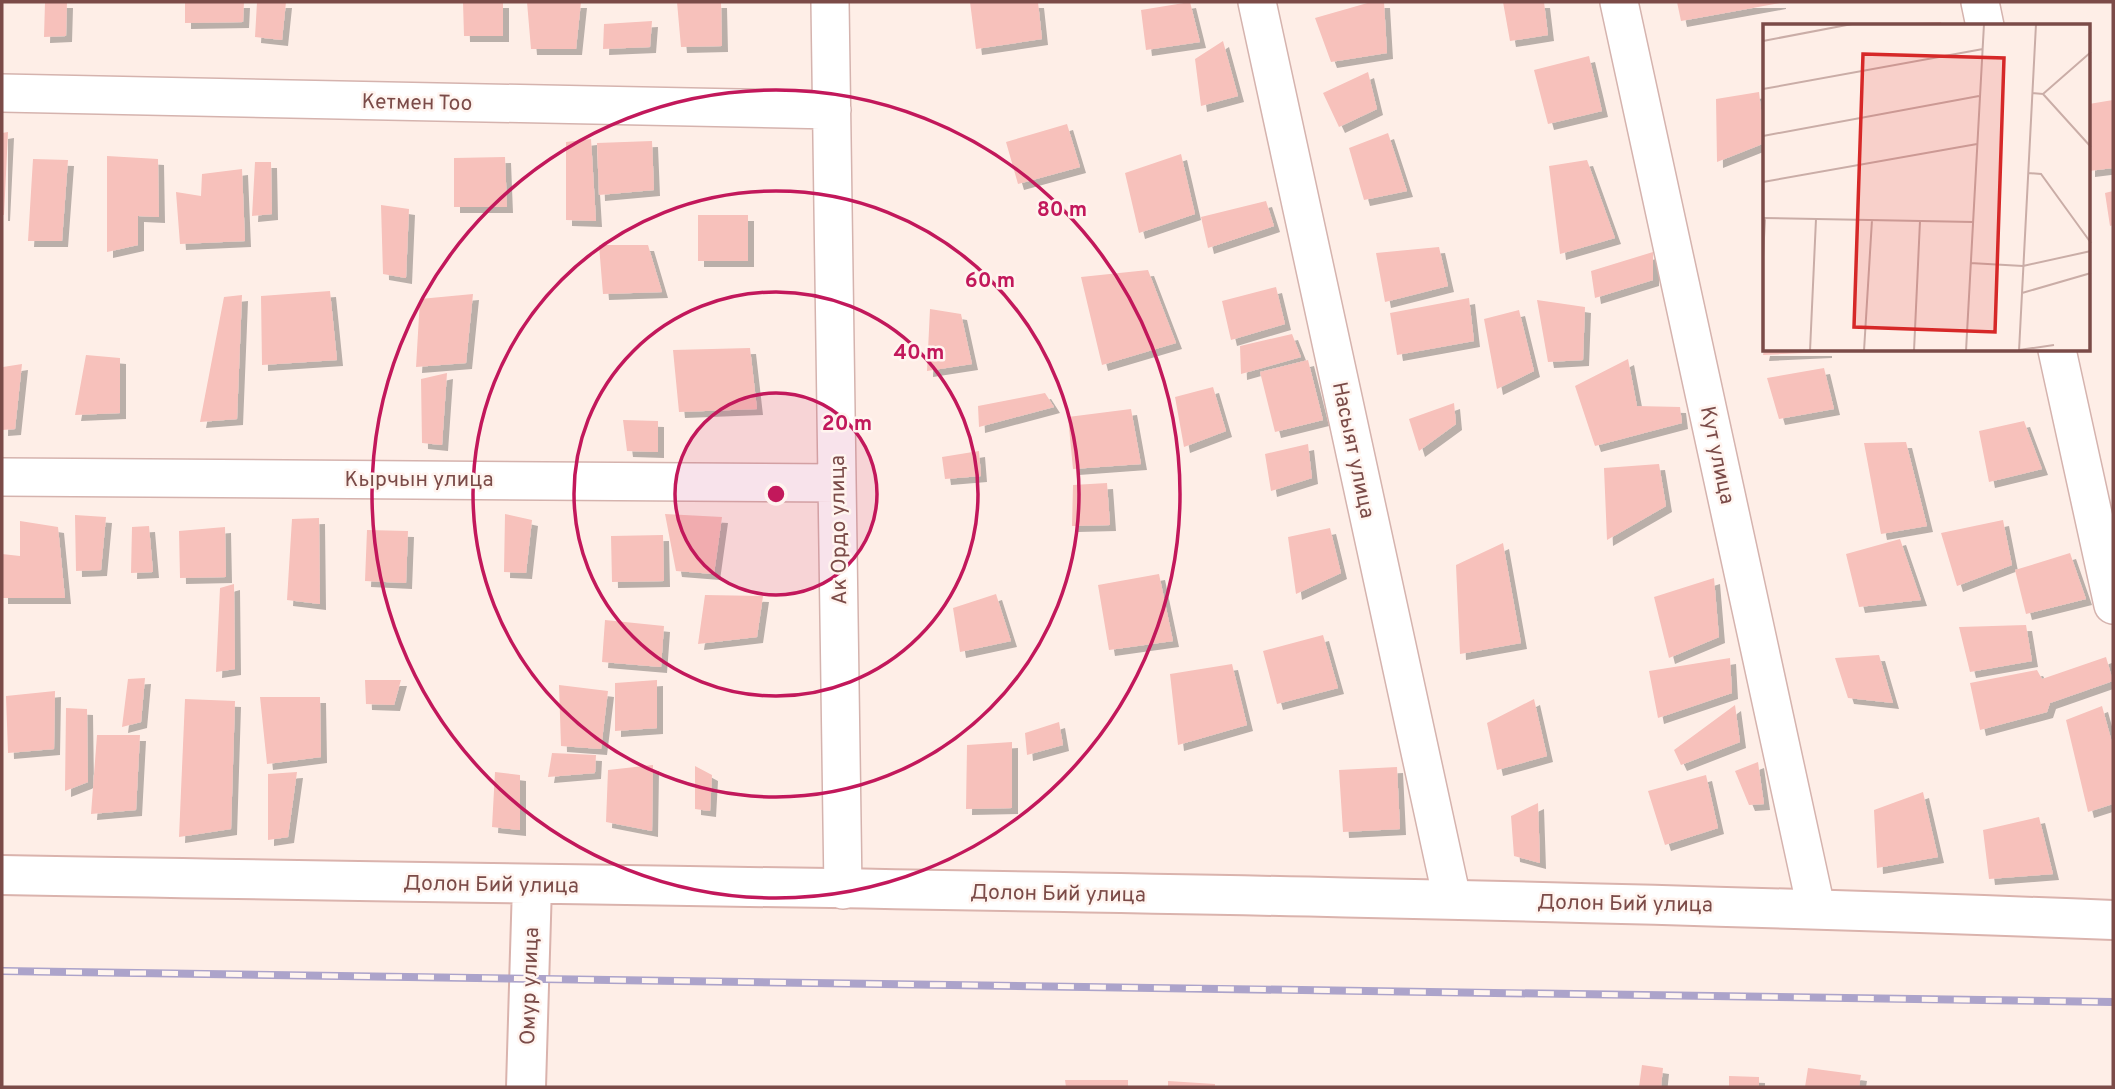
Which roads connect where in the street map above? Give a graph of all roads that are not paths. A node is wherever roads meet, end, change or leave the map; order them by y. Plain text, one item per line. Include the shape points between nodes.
1 (830, 2) edge
2 (1257, 2) edge
3 (1619, 2) edge
4 (1980, 2) edge
5 (1986, 24) edge
6 (2, 93) edge
7 (832, 110) junction
8 (2057, 352) edge
9 (2, 477) edge
10 (837, 482) junction
11 (2113, 605) edge
12 (2, 874) edge
13 (532, 885) junction
14 (843, 890) junction
15 (1452, 899) junction
16 (1816, 908) junction
17 (2113, 920) edge
18 (526, 1087) edge

1 - 7 street, Ак Ордо улица
2 - 15 street, Насыят улица
3 - 16 street, Кут улица
4 - 5 street
6 - 7 street, Кетмен Тоо
7 - 10 street, Ак Ордо улица
8 - 11 street
9 - 10 street, Кырчын улица
10 - 14 street, Ак Ордо улица
12 - 13 street, Долон Бий улица
13 - 14 street, Долон Бий улица
13 - 18 street, Омур улица
14 - 15 street, Долон Бий улица
15 - 16 street, Долон Бий улица
16 - 17 street, Долон Бий улица

